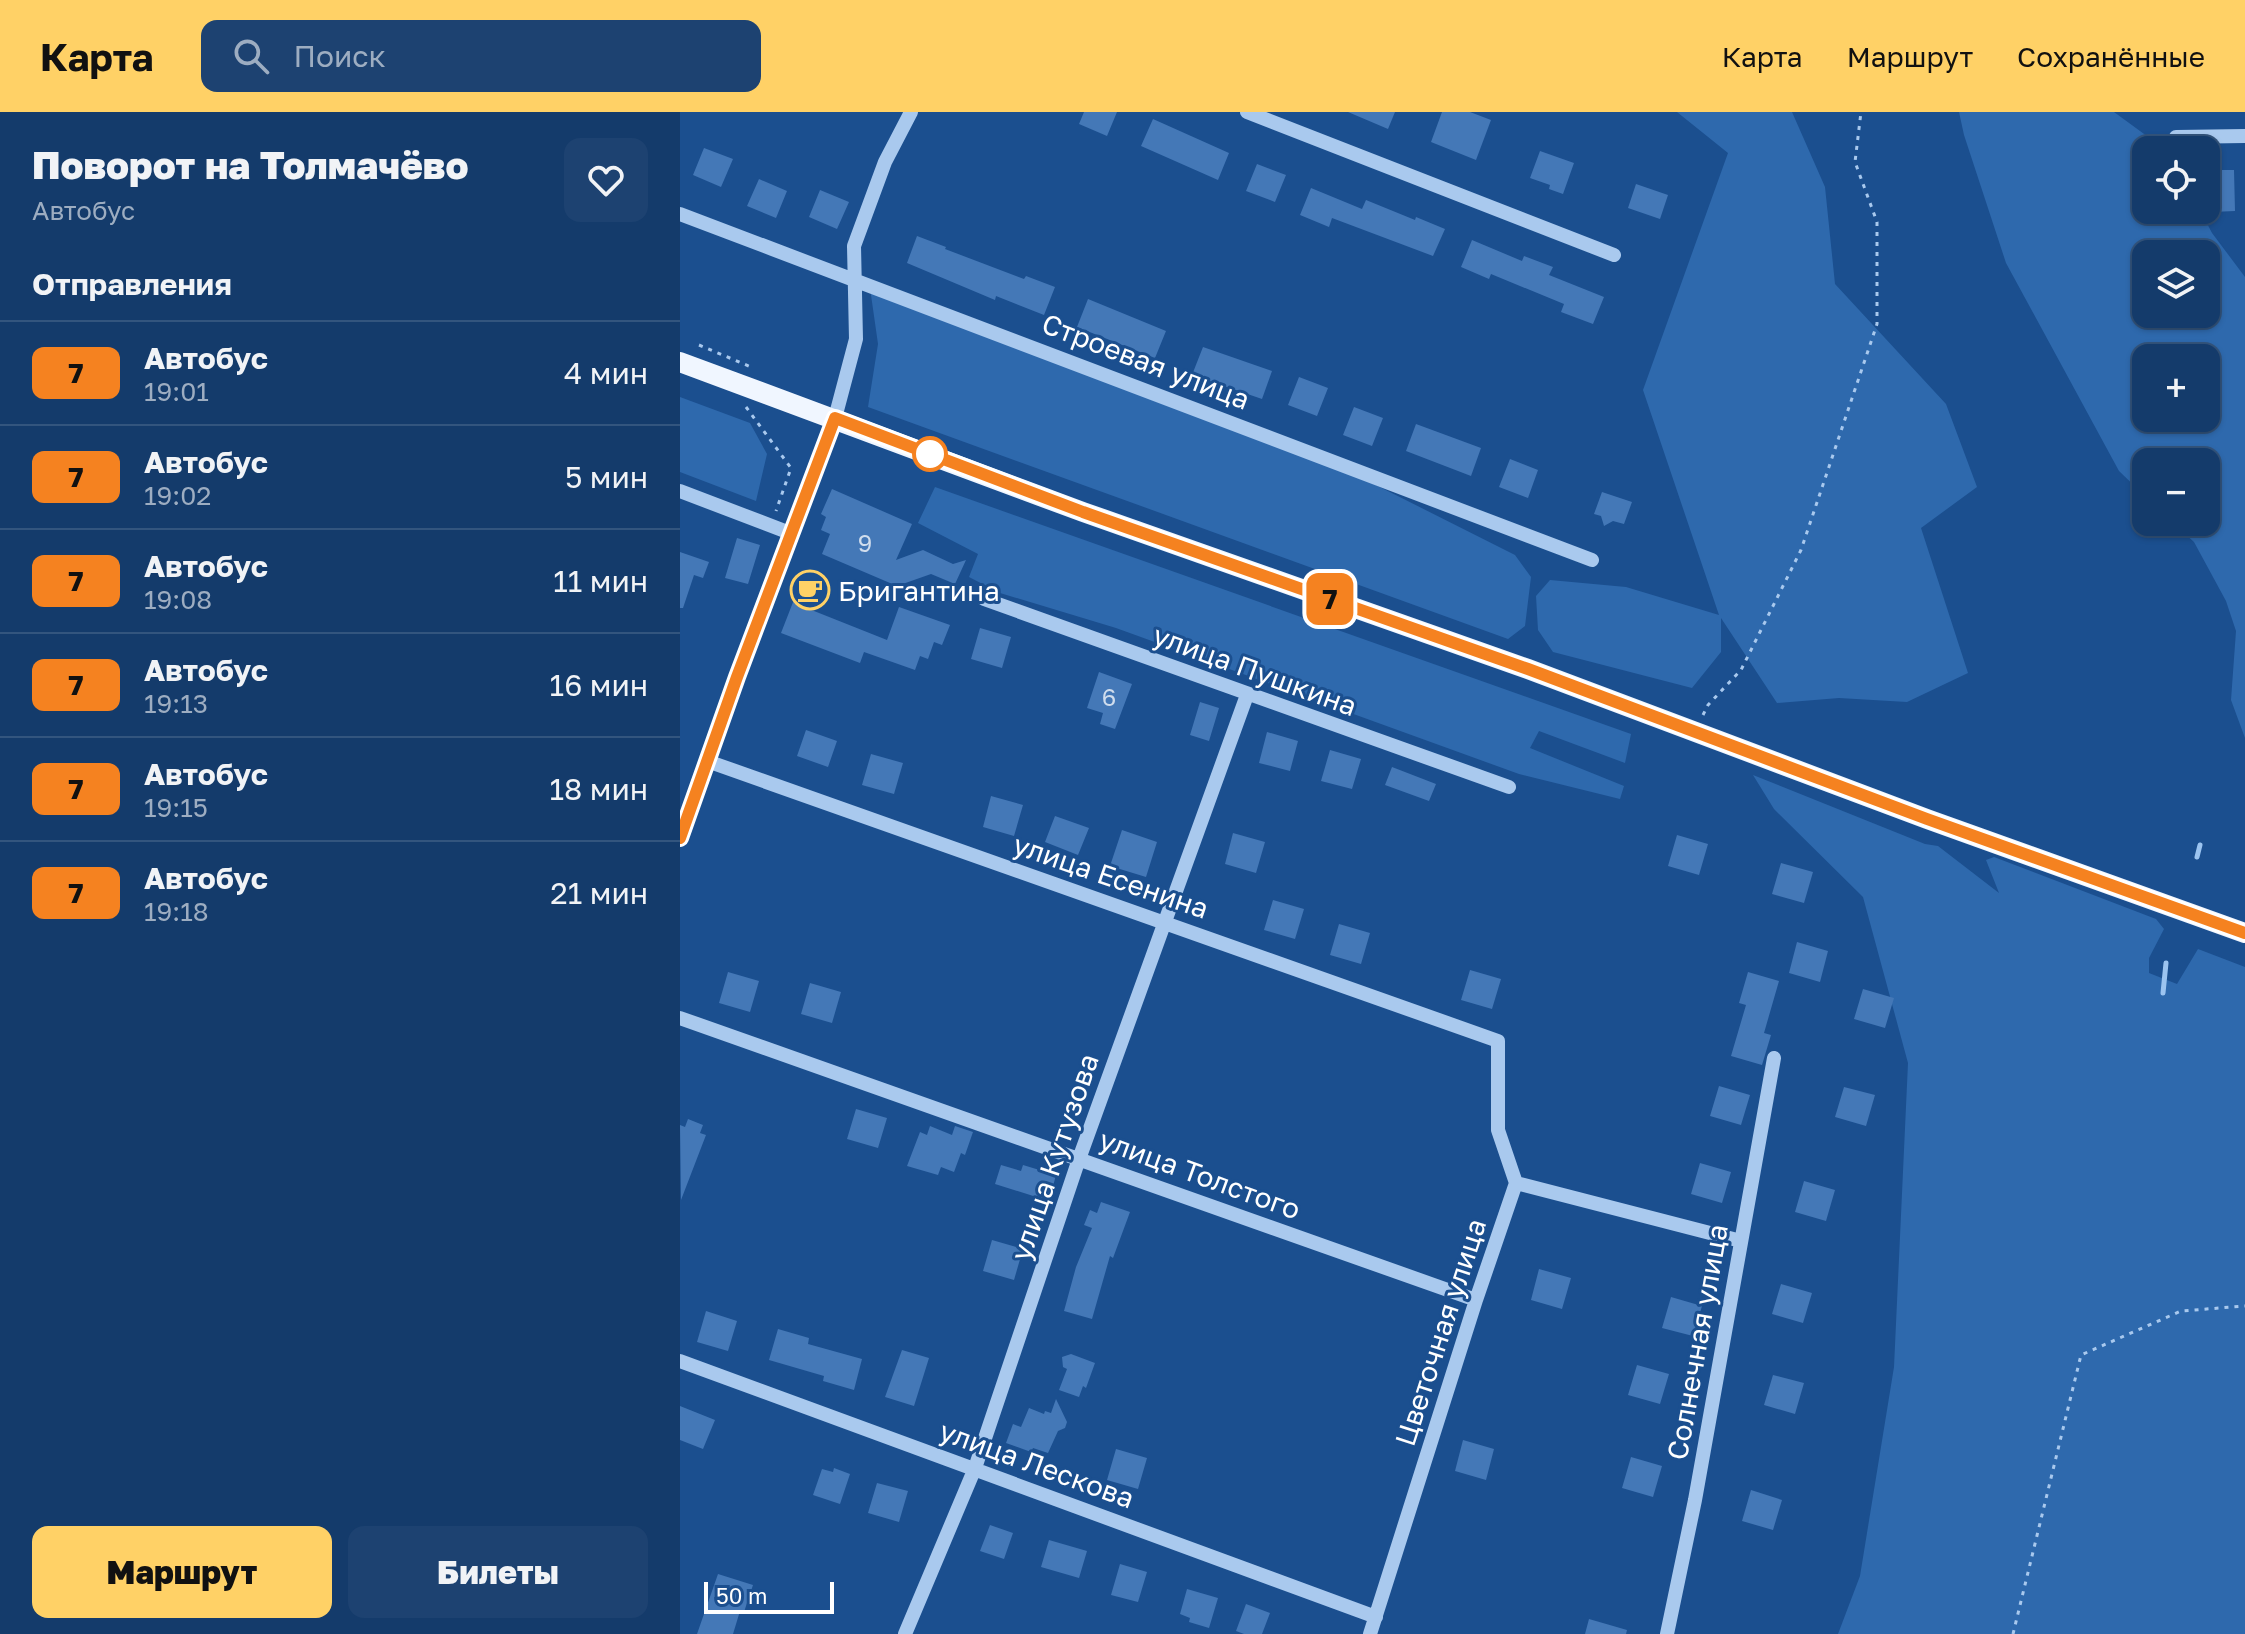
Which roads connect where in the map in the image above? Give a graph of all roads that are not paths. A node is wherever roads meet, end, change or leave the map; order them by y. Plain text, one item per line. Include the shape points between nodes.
1 (911, 112) edge
2 (1247, 112) edge
3 (2220, 136) edge
4 (2245, 136) edge
5 (680, 214) edge
6 (1614, 255) dead end
7 (855, 278) junction
8 (680, 362) edge
9 (835, 418) junction
10 (680, 491) edge
11 (790, 533) junction
12 (1592, 560) dead end
13 (984, 599) dead end
14 (1247, 695) junction
15 (707, 761) junction
16 (1509, 787) dead end
17 (680, 837) edge
18 (1165, 923) junction
19 (2245, 933) edge
20 (680, 1018) edge
21 (1774, 1058) dead end
22 (1079, 1159) junction
23 (1516, 1183) junction
24 (1741, 1241) junction
25 (1476, 1300) junction
26 (680, 1361) edge
27 (975, 1468) junction
28 (1376, 1617) junction
29 (905, 1634) edge
30 (1370, 1634) edge
31 (1667, 1634) edge

1 - 7 street via 885,162 854,246
2 - 6 street
3 - 4 street
5 - 7 street, Строевая улица
7 - 9 street via 856,339
7 - 12 street, Строевая улица
8 - 9 main road
9 - 11 street
9 - 19 main road
10 - 11 street
11 - 15 street
13 - 14 street, улица Пушкина
14 - 16 street, улица Пушкина
14 - 18 street, улица Кутузова
15 - 17 street
15 - 18 street, улица Есенина
18 - 22 street, улица Кутузова
18 - 23 street, улица Есенина via 1498,1041 1498,1130
20 - 22 street, улица Толстого
21 - 24 street, Солнечная улица
22 - 25 street, улица Толстого
22 - 27 street, улица Кутузова
23 - 24 street
23 - 25 street, Цветочная улица
24 - 31 street, Солнечная улица
25 - 28 street, Цветочная улица
26 - 27 street, улица Лескова
27 - 28 street, улица Лескова
27 - 29 street, улица Кутузова
28 - 30 street, Цветочная улица

